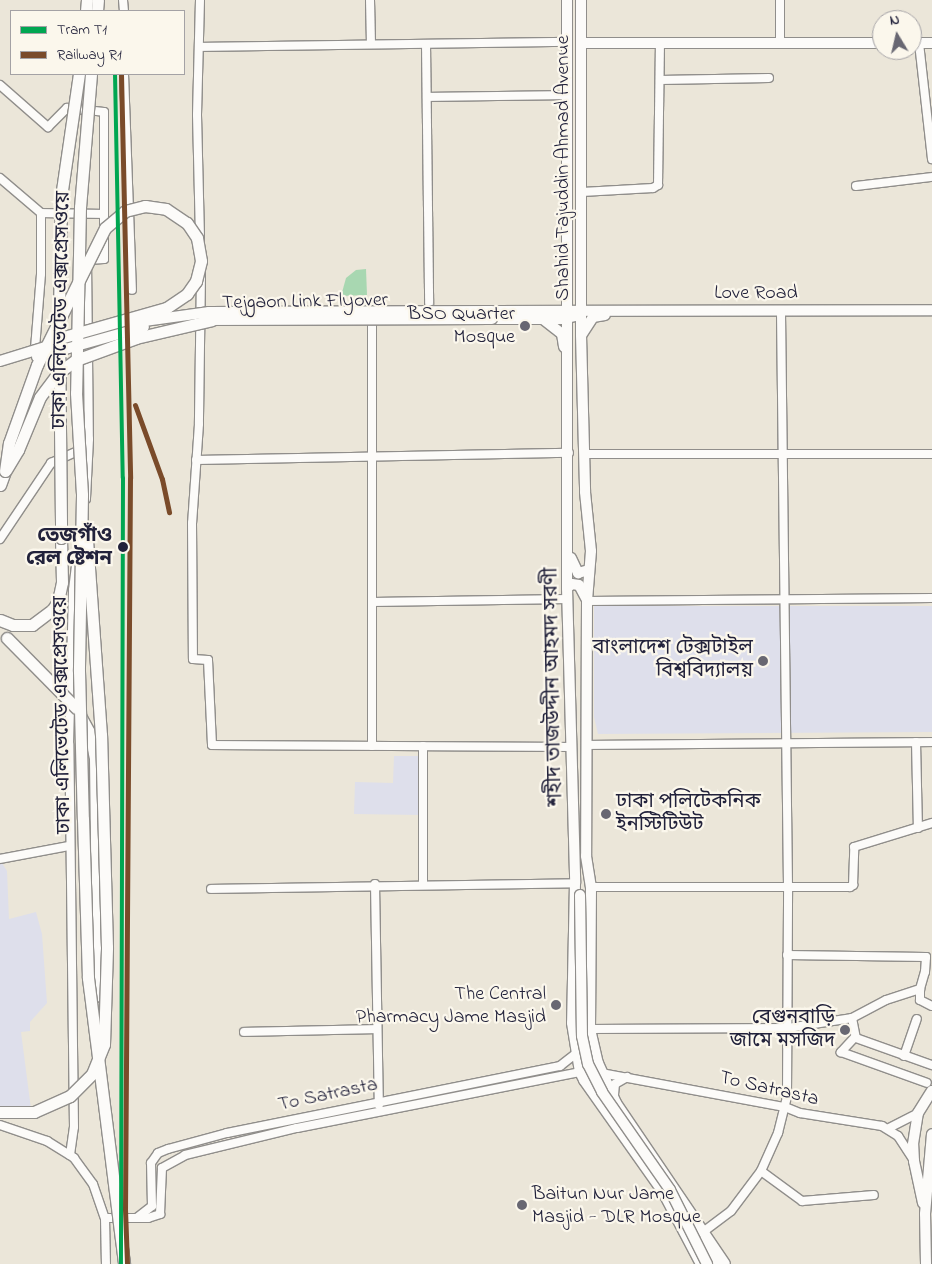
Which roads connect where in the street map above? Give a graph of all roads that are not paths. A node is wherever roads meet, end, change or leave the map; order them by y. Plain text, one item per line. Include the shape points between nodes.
1 (200, 0) edge
2 (370, 0) edge
3 (567, 0) edge
4 (581, 0) edge
5 (780, 0) edge
6 (567, 42) junction
7 (780, 42) junction
8 (581, 43) junction
9 (660, 43) junction
10 (872, 43) edge
11 (370, 44) junction
12 (426, 44) junction
13 (198, 47) junction
14 (918, 60) edge
15 (79, 75) edge
16 (91, 75) edge
17 (124, 75) edge
18 (769, 78) dead end
19 (660, 80) junction
20 (0, 85) edge
21 (568, 95) junction
22 (427, 97) junction
23 (930, 128) edge
24 (932, 159) edge
25 (0, 178) edge
26 (932, 178) edge
27 (856, 186) dead end
28 (582, 192) junction
29 (569, 211) junction
30 (582, 211) junction
31 (41, 213) junction
32 (103, 214) junction
33 (132, 290) dead end
34 (569, 296) junction
35 (372, 303) dead end
36 (430, 303) dead end
37 (581, 310) junction
38 (655, 310) junction
39 (932, 310) edge
40 (781, 311) junction
41 (569, 314) junction
42 (492, 315) junction
43 (544, 315) junction
44 (212, 320) junction
45 (581, 335) junction
46 (85, 338) junction
47 (37, 348) junction
48 (0, 364) edge
49 (569, 382) junction
50 (89, 439) junction
51 (569, 453) junction
52 (782, 453) junction
53 (584, 454) junction
54 (932, 454) edge
55 (370, 458) junction
56 (196, 460) junction
57 (5, 471) junction
58 (0, 485) edge
59 (82, 496) junction
60 (0, 539) edge
61 (570, 554) junction
62 (590, 570) junction
63 (568, 588) junction
64 (932, 598) edge
65 (568, 599) junction
66 (784, 599) junction
67 (587, 601) junction
68 (372, 602) junction
69 (0, 620) edge
70 (0, 630) edge
71 (785, 742) junction
72 (916, 742) junction
73 (932, 742) edge
74 (587, 745) junction
75 (372, 746) junction
76 (423, 746) junction
77 (571, 747) junction
78 (932, 823) edge
79 (918, 828) junction
80 (69, 846) junction
81 (0, 859) edge
82 (375, 884) junction
83 (423, 884) junction
84 (575, 884) junction
85 (788, 886) junction
86 (591, 887) junction
87 (211, 889) dead end
88 (787, 955) junction
89 (920, 989) junction
90 (932, 1006) edge
91 (92, 1014) junction
92 (852, 1018) junction
93 (917, 1019) dead end
94 (788, 1028) junction
95 (376, 1029) junction
96 (244, 1032) dead end
97 (591, 1034) junction
98 (855, 1037) junction
99 (574, 1055) junction
100 (596, 1056) junction
101 (904, 1056) junction
102 (932, 1065) edge
103 (580, 1072) junction
104 (602, 1073) junction
105 (632, 1077) junction
106 (606, 1084) junction
107 (929, 1087) edge
108 (592, 1091) junction
109 (614, 1099) junction
110 (379, 1101) junction
111 (785, 1106) junction
112 (381, 1111) junction
113 (0, 1112) edge
114 (918, 1113) junction
115 (800, 1114) junction
116 (0, 1125) edge
117 (781, 1125) junction
118 (889, 1128) junction
119 (227, 1133) junction
120 (932, 1134) edge
121 (230, 1143) junction
122 (162, 1151) junction
123 (70, 1155) junction
124 (914, 1161) junction
125 (168, 1162) junction
126 (761, 1171) junction
127 (874, 1195) dead end
128 (686, 1209) junction
129 (926, 1214) junction
130 (138, 1217) junction
131 (105, 1218) junction
132 (703, 1232) junction
133 (106, 1264) edge
134 (124, 1264) edge
135 (701, 1264) edge
136 (707, 1264) edge
137 (716, 1264) edge
138 (725, 1264) edge
139 (926, 1264) edge

1 - 13 street
2 - 11 street
3 - 6 main road, শহীদ তাজউদ্দীন আহমদ সরণী
4 - 8 main road, Shahid Tajuddin Ahmad Avenue
5 - 7 street
6 - 12 street
6 - 21 main road, শহীদ তাজউদ্দীন আহমদ সরণী
7 - 9 main road
7 - 10 main road
8 - 9 main road
8 - 28 main road, Shahid Tajuddin Ahmad Avenue
9 - 19 street
11 - 12 street
11 - 13 street
12 - 22 street
13 - 56 street via 201,304
14 - 23 street
15 - 69 highway, ঢাকা এলিভেটেড এক্সপ্রেসওয়ে, bridge via 60,217 62,582 53,609 32,625 13,625
16 - 59 highway, ঢাকা এলিভেটেড এক্সপ্রেসওয়ে, bridge via 78,254 76,393
17 - 33 street
18 - 19 street
19 - 28 street via 658,185 653,188
20 - 32 street via 48,127 67,108 104,112
21 - 22 street
21 - 29 main road, শহীদ তাজউদ্দীন আহমদ সরণী
22 - 36 street
23 - 24 street
25 - 31 street
26 - 27 street
28 - 30 main road, Shahid Tajuddin Ahmad Avenue
29 - 30 main road
29 - 34 main road, শহীদ তাজউদ্দীন আহমদ সরণী
30 - 37 main road, Shahid Tajuddin Ahmad Avenue
31 - 32 street
31 - 47 street
32 - 46 street via 104,259 87,260
34 - 41 main road, শহীদ তাজউদ্দীন আহমদ সরণী
34 - 43 main road
35 - 55 street
37 - 38 main road, Love Road
37 - 41 main road
37 - 45 main road, Shahid Tajuddin Ahmad Avenue
38 - 40 main road, Love Road
38 - 45 main road via 639,316 596,315
39 - 40 main road, Love Road
40 - 52 street
41 - 43 main road, Tejgaon Link Flyover
41 - 49 main road, শহীদ তাজউদ্দীন আহমদ সরণী
42 - 43 main road, Tejgaon Link Flyover
42 - 44 main road, Tejgaon Link Flyover, bridge
42 - 47 main road, Tejgaon Link Flyover, bridge via 185,314 104,328
43 - 49 main road via 562,334 565,375
44 - 48 main road, Tejgaon Link Flyover, bridge via 140,327
44 - 57 highway, bridge via 136,338 76,360 58,373 40,397 18,450
45 - 53 main road, শহীদ তাজউদ্দীন আহমদ সরণী
46 - 48 street
46 - 50 street
47 - 48 main road, Tejgaon Link Flyover, bridge
47 - 57 highway, bridge via 44,346 49,343 60,338 166,308 180,301 196,281 202,261 197,238 187,223 166,209 145,206 126,210 105,228 90,254 49,337 46,344 43,351 37,365 9,442
49 - 51 main road, শহীদ তাজউদ্দীন আহমদ সরণী
50 - 60 street via 85,447 51,463
50 - 80 street via 89,480 73,590
51 - 55 street
51 - 61 main road, শহীদ তাজউদ্দীন আহমদ সরণী
52 - 53 street
52 - 54 street
52 - 66 street
53 - 62 main road, শহীদ তাজউদ্দীন আহমদ সরণী
55 - 56 street
55 - 68 street
56 - 75 street via 192,522 193,659 208,660 212,745
57 - 58 highway
59 - 91 highway, ঢাকা এলিভেটেড এক্সপ্রেসওয়ে, bridge via 79,671 86,939
59 - 113 highway, bridge via 101,735 106,1025 97,1067 70,1096 34,1112
61 - 62 main road via 578,573
61 - 63 main road, শহীদ তাজউদ্দীন আহমদ সরণী
62 - 67 main road, শহীদ তাজউদ্দীন আহমদ সরণী
63 - 65 main road, শহীদ তাজউদ্দীন আহমদ সরণী
63 - 67 main road via 572,584 579,585
64 - 66 street
65 - 68 street
65 - 77 main road, শহীদ তাজউদ্দীন আহমদ সরণী
66 - 67 street
66 - 71 street
67 - 74 main road, শহীদ তাজউদ্দীন আহমদ সরণী
68 - 75 street
70 - 91 highway, bridge via 68,699 92,739 96,913
71 - 72 street
71 - 74 street
71 - 85 street
72 - 73 street
72 - 79 street
74 - 86 main road, শহীদ তাজউদ্দীন আহমদ সরণী via 586,856
75 - 76 street
76 - 77 street
76 - 83 street
77 - 84 main road, শহীদ তাজউদ্দীন আহমদ সরণী
78 - 79 street
79 - 85 street via 854,847 853,886
80 - 81 street
80 - 123 street via 74,1126
82 - 83 street
82 - 87 street
82 - 95 street
83 - 84 street
84 - 99 main road, শহীদ তাজউদ্দীন আহমদ সরণী
84 - 136 main road, bridge via 580,895 582,1036 588,1064 602,1092 670,1190
85 - 86 street
85 - 88 street
86 - 97 main road, শহীদ তাজউদ্দীন আহমদ সরণী
88 - 89 street via 926,957
88 - 94 street
89 - 90 street via 920,1000
89 - 92 street via 886,1000
91 - 134 highway, ঢাকা এলিভেটেড এক্সপ্রেসওয়ে, bridge
92 - 94 street
92 - 98 street
93 - 101 street
94 - 97 street via 606,1029
94 - 111 street
95 - 96 street
95 - 110 street
97 - 99 main road
97 - 100 main road, শহীদ তাজউদ্দীন আহমদ সরণী
98 - 101 street
98 - 107 street via 841,1052
99 - 103 main road, শহীদ তাজউদ্দীন আহমদ সরণী
99 - 110 street, To Satrasta via 560,1066
100 - 103 main road via 592,1067
100 - 104 main road, শহীদ তাজউদ্দীন আহমদ সরণী
101 - 102 street
103 - 104 main road
103 - 108 main road
103 - 112 street
104 - 105 street, To Satrasta
104 - 106 main road
105 - 109 street via 615,1084
105 - 111 street, To Satrasta
106 - 108 main road
106 - 109 main road
107 - 114 main road
108 - 135 main road via 659,1186
109 - 128 main road
110 - 112 street
110 - 119 street, To Satrasta
111 - 115 street, To Satrasta
111 - 117 street
112 - 121 street
114 - 118 street
114 - 124 main road
115 - 117 street
115 - 118 street, To Satrasta
116 - 123 street via 47,1141
117 - 126 street
118 - 124 street
119 - 121 street
119 - 122 street, To Satrasta
120 - 129 main road
121 - 125 street
122 - 125 street
122 - 130 street via 153,1158 150,1168 152,1206
123 - 131 street via 88,1176
124 - 129 main road
125 - 130 street via 160,1175 162,1212 155,1217
126 - 127 street via 802,1201
126 - 132 street via 731,1211
128 - 132 main road
128 - 137 main road
129 - 139 main road
130 - 131 street
131 - 133 street
132 - 138 main road

